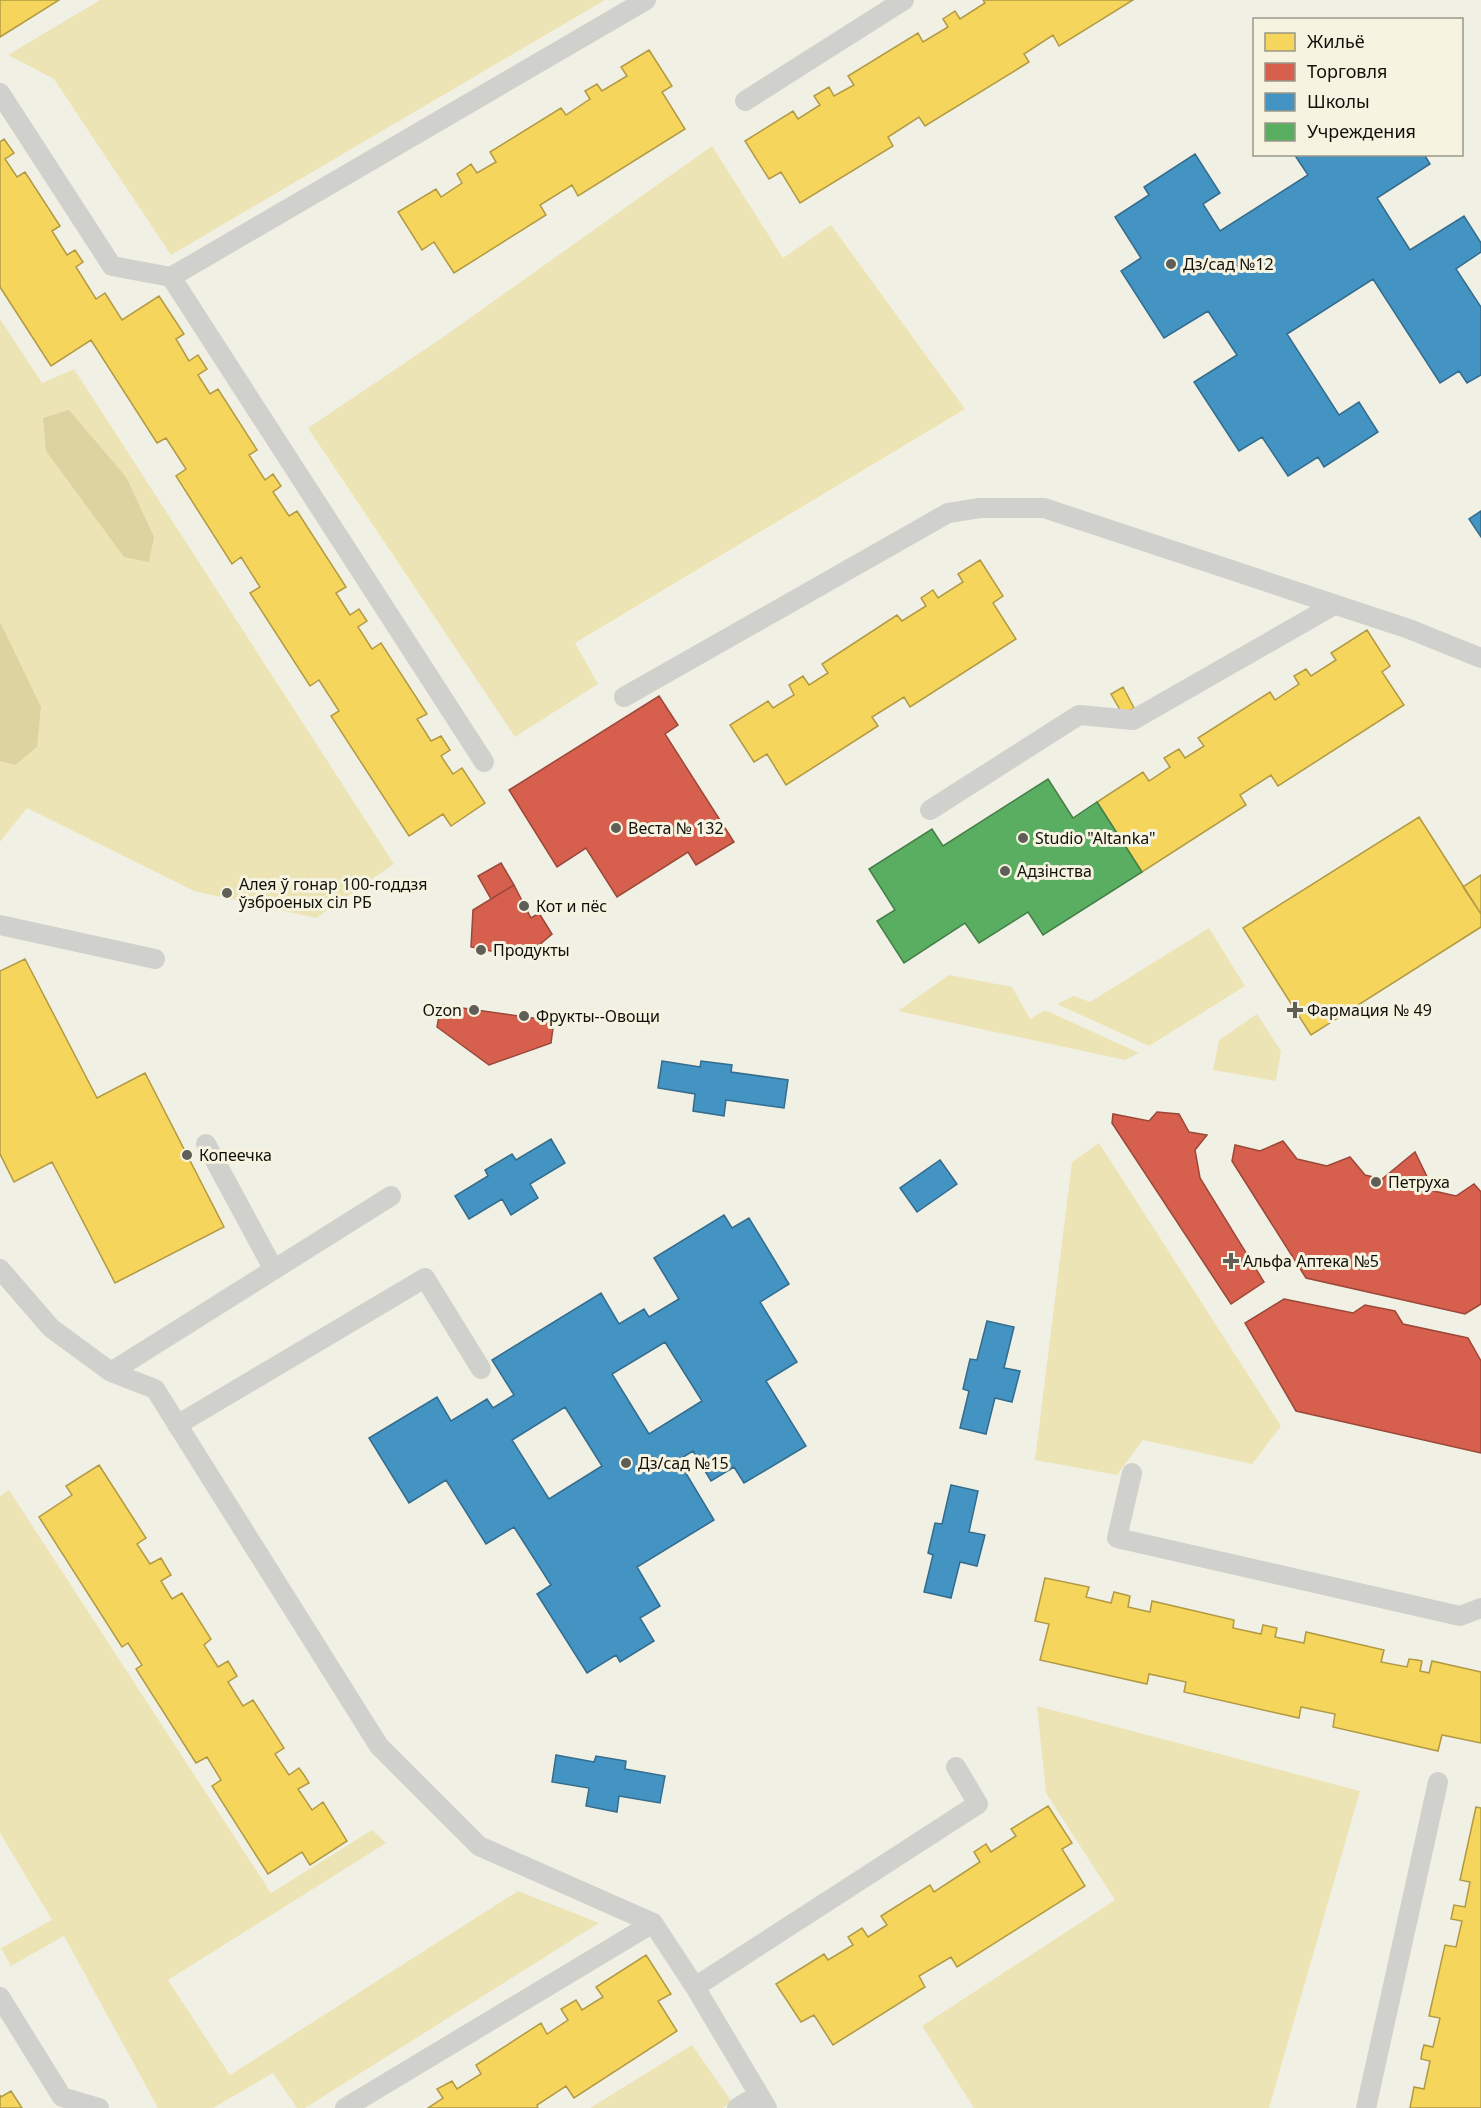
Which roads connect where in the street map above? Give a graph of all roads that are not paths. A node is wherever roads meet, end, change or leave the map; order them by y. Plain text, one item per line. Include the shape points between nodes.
1 (646, 0) edge
2 (904, 0) edge
3 (0, 93) edge
4 (745, 101) dead end
5 (171, 277) junction
6 (1334, 605) junction
7 (1481, 658) edge
8 (624, 697) dead end
9 (484, 762) dead end
10 (930, 810) dead end
11 (0, 925) edge
12 (155, 959) dead end
13 (206, 1144) dead end
14 (391, 1196) dead end
15 (0, 1269) edge
16 (274, 1270) junction
17 (481, 1369) dead end
18 (111, 1372) junction
19 (177, 1425) junction
20 (1132, 1473) dead end
21 (1481, 1608) edge
22 (956, 1767) dead end
23 (1438, 1782) dead end
24 (653, 1923) junction
25 (695, 1987) junction
26 (0, 1997) edge
27 (762, 2101) edge
28 (99, 2108) edge
29 (345, 2108) edge
30 (737, 2108) edge
31 (1366, 2108) edge

1 - 5 lane
2 - 4 lane
3 - 5 lane via 112,266
5 - 9 lane
6 - 7 lane
6 - 8 lane via 1044,508 980,508 948,513
6 - 10 lane via 1133,720 1079,715
11 - 12 lane
13 - 16 lane
14 - 16 lane
15 - 18 lane via 51,1328
16 - 18 lane
17 - 19 lane via 425,1278
18 - 19 lane via 155,1389
19 - 24 lane via 379,1746 479,1846
20 - 21 lane via 1117,1538 1460,1616
22 - 25 lane via 978,1804
23 - 31 lane
24 - 25 lane
24 - 29 lane
25 - 27 lane
26 - 28 lane via 62,2097
27 - 30 lane

